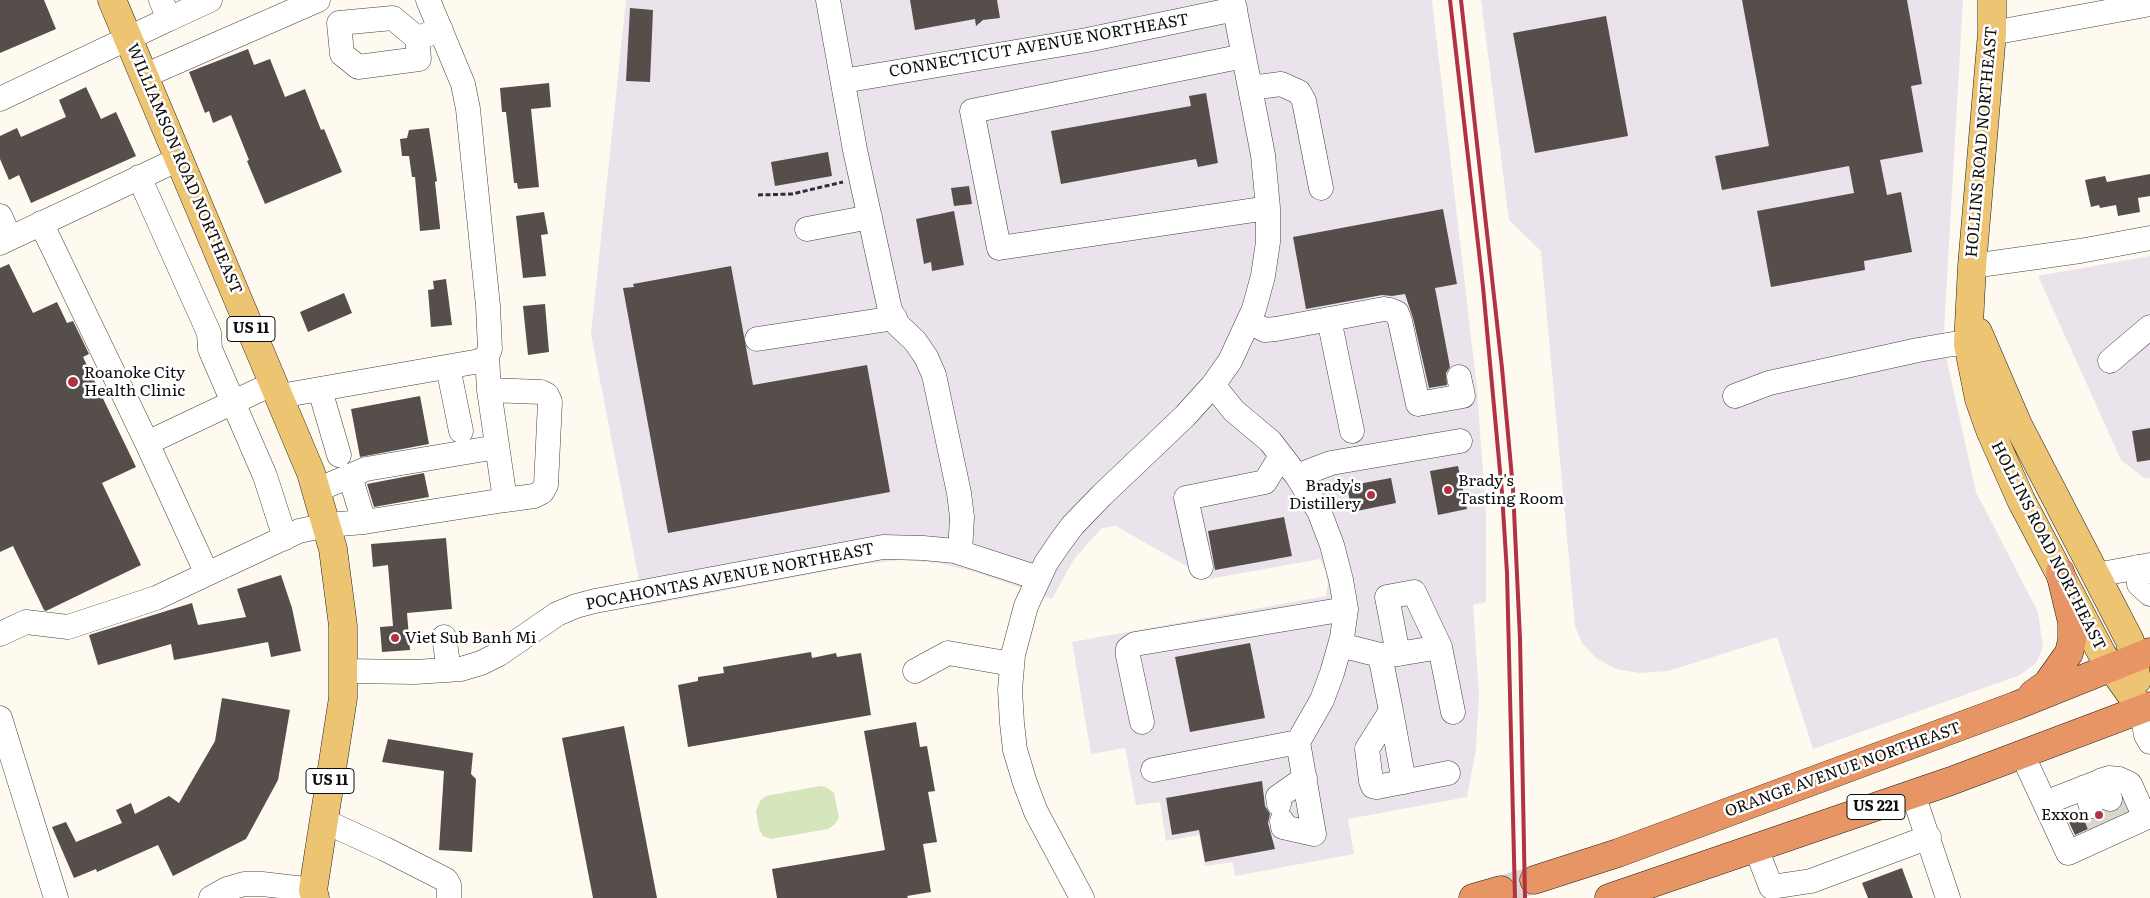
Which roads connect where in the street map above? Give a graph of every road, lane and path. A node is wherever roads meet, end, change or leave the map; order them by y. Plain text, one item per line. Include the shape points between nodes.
1 (112, 0) edge
2 (428, 0) edge
3 (828, 0) edge
4 (1992, 0) edge
5 (315, 1) edge
6 (202, 2) edge
7 (2150, 4) edge
8 (1234, 5) edge
9 (165, 9) edge
10 (440, 30) junction
11 (1992, 34) junction
12 (417, 38) dead end
13 (129, 39) junction
14 (1244, 56) junction
15 (144, 76) junction
16 (843, 81) junction
17 (1250, 88) junction
18 (0, 99) edge
19 (179, 159) junction
20 (861, 176) junction
21 (139, 178) junction
22 (1321, 188) dead end
23 (758, 195) dead end
24 (1268, 208) junction
25 (0, 216) edge
26 (870, 217) junction
27 (41, 223) junction
28 (807, 229) dead end
29 (2150, 238) edge
30 (5, 241) edge
31 (1972, 266) junction
32 (1971, 315) junction
33 (895, 318) junction
34 (1329, 319) junction
35 (1249, 322) junction
36 (2150, 327) edge
37 (757, 340) dead end
38 (1968, 344) junction
39 (487, 356) junction
40 (2110, 361) dead end
41 (448, 367) junction
42 (1459, 377) dead end
43 (1213, 385) junction
44 (277, 390) junction
45 (320, 390) junction
46 (489, 390) junction
47 (1736, 396) dead end
48 (232, 403) junction
49 (331, 428) junction
50 (461, 431) dead end
51 (1352, 431) dead end
52 (298, 440) junction
53 (1460, 441) dead end
54 (148, 443) junction
55 (497, 447) junction
56 (339, 456) dead end
57 (1282, 456) junction
58 (350, 476) junction
59 (1298, 476) junction
60 (317, 490) junction
61 (505, 500) junction
62 (364, 522) junction
63 (327, 525) junction
64 (285, 538) junction
65 (960, 552) junction
66 (2144, 566) edge
67 (1201, 567) dead end
68 (2060, 572) junction
69 (207, 574) junction
70 (2096, 575) junction
71 (1038, 578) junction
72 (2150, 594) edge
73 (1346, 609) junction
74 (0, 634) edge
75 (444, 637) dead end
76 (1340, 644) junction
77 (1440, 647) junction
78 (1389, 654) junction
79 (2132, 660) edge
80 (1012, 664) junction
81 (449, 670) junction
82 (344, 671) junction
83 (915, 671) dead end
84 (2014, 706) junction
85 (1391, 711) junction
86 (2147, 711) edge
87 (1453, 712) dead end
88 (0, 718) edge
89 (1142, 722) dead end
90 (1298, 742) junction
91 (2150, 742) edge
92 (2022, 754) junction
93 (6, 761) edge
94 (1153, 770) dead end
95 (1448, 773) dead end
96 (1305, 778) junction
97 (1404, 782) junction
98 (1913, 794) junction
99 (2045, 803) junction
100 (2104, 811) junction
101 (2147, 815) edge
102 (324, 821) junction
103 (1929, 837) junction
104 (1756, 848) junction
105 (1534, 880) tunnel mouth
106 (1501, 890) tunnel mouth
107 (1775, 892) edge
108 (312, 895) edge
109 (56, 898) edge
110 (211, 898) edge
111 (449, 898) edge
112 (1082, 898) edge
113 (1473, 898) edge
114 (1609, 898) edge
115 (1948, 898) edge

1 - 13 main road, WILLIAMSON ROAD NORTHEAST / US 11
2 - 10 street
3 - 16 street
4 - 11 main road, HOLLINS ROAD NORTHEAST
5 - 15 street
6 - 9 street
7 - 11 street
8 - 14 street
8 - 16 street, CONNECTICUT AVENUE NORTHEAST via 1087,40
9 - 13 street
10 - 12 street
10 - 39 street via 462,84 468,109 488,306 490,349
11 - 31 main road, HOLLINS ROAD NORTHEAST
13 - 15 main road, WILLIAMSON ROAD NORTHEAST / US 11
13 - 18 street
14 - 17 street
14 - 24 street via 972,111 999,248
15 - 19 main road, WILLIAMSON ROAD NORTHEAST / US 11
16 - 20 street
17 - 22 street via 1281,84 1298,92 1304,101
17 - 24 street
19 - 21 street
19 - 44 main road, WILLIAMSON ROAD NORTHEAST / US 11
20 - 23 path via 808,191
20 - 26 street
21 - 27 street
21 - 48 street via 209,333 210,349
24 - 35 street via 1263,276
25 - 30 street
26 - 28 street
26 - 33 street via 890,310
27 - 30 street
27 - 54 street
29 - 31 street
31 - 32 main road, HOLLINS ROAD NORTHEAST
32 - 38 main road, HOLLINS ROAD NORTHEAST
32 - 70 main road, HOLLINS ROAD NORTHEAST via 2018,425
33 - 37 street
33 - 65 street via 920,349 934,375 959,493 962,516
34 - 35 street via 1264,330
34 - 42 street via 1384,309 1397,313 1418,404 1463,396
34 - 51 street
35 - 43 street via 1230,361
36 - 40 street
38 - 47 street via 1918,350 1769,383
38 - 68 main road, HOLLINS ROAD NORTHEAST via 1990,430 2021,500
39 - 41 street via 480,361
39 - 46 street
41 - 45 street
41 - 50 street
43 - 57 street via 1234,411 1270,441
43 - 71 street via 1073,526
44 - 45 street
44 - 48 street
44 - 52 main road, WILLIAMSON ROAD NORTHEAST / US 11
45 - 49 street
46 - 55 street
46 - 61 street via 541,392 550,402 546,485 534,496
48 - 54 street
48 - 64 street via 265,476
49 - 52 street
49 - 56 street
52 - 60 main road, WILLIAMSON ROAD NORTHEAST / US 11
53 - 59 street via 1331,463
54 - 69 street
55 - 58 street via 366,470
55 - 61 street
57 - 59 street
57 - 67 street via 1265,482 1186,498
58 - 60 street
58 - 62 street
59 - 73 street via 1319,511 1332,545
60 - 63 main road, WILLIAMSON ROAD NORTHEAST / US 11
61 - 62 street
62 - 63 street
63 - 64 street
63 - 82 main road, WILLIAMSON ROAD NORTHEAST / US 11 via 340,592
64 - 69 street
65 - 71 street, POCAHONTAS AVENUE NORTHEAST
65 - 81 street, POCAHONTAS AVENUE NORTHEAST via 883,548 595,601 557,614 481,663
66 - 70 street
66 - 72 street via 2139,584
68 - 79 main road, HOLLINS ROAD NORTHEAST via 2102,654
68 - 84 highway via 2072,622 2069,653 2047,684
69 - 74 street via 156,598 68,627 26,622
70 - 79 main road, HOLLINS ROAD NORTHEAST via 2130,641
71 - 80 street via 1018,631
73 - 76 street
73 - 89 street via 1135,644 1128,649 1128,656
75 - 81 street
76 - 78 street
76 - 90 street via 1322,700
77 - 78 street
77 - 78 street via 1414,592 1387,597
77 - 87 street
78 - 85 street
79 - 84 highway, ORANGE AVENUE NORTHEAST
79 - 86 main road, HOLLINS ROAD NORTHEAST
80 - 83 street via 948,653
80 - 112 street via 1010,690 1015,750 1036,812
81 - 82 street, POCAHONTAS AVENUE NORTHEAST
82 - 102 main road, WILLIAMSON ROAD NORTHEAST / US 11 via 343,698
84 - 105 highway, ORANGE AVENUE NORTHEAST via 1618,854
85 - 97 street
85 - 97 street via 1367,749 1371,780 1377,787
86 - 91 street, HOLLINS ROAD NORTHEAST via 2146,735
86 - 92 highway, US 221
88 - 93 street
90 - 94 street
90 - 96 street
92 - 98 highway, US 221
92 - 99 street
93 - 109 street
95 - 97 street
96 - 96 street via 1314,834 1283,827 1280,813 1278,797
98 - 103 street
98 - 104 highway, US 221
99 - 100 street
99 - 100 street via 2068,853
100 - 101 street
100 - 101 street via 2109,778 2130,784
102 - 108 main road, WILLIAMSON ROAD NORTHEAST / US 11
102 - 111 street via 446,880
103 - 107 street
103 - 115 street
104 - 107 street
104 - 114 highway, US 221
106 - 113 highway
108 - 110 street via 262,884 244,884

